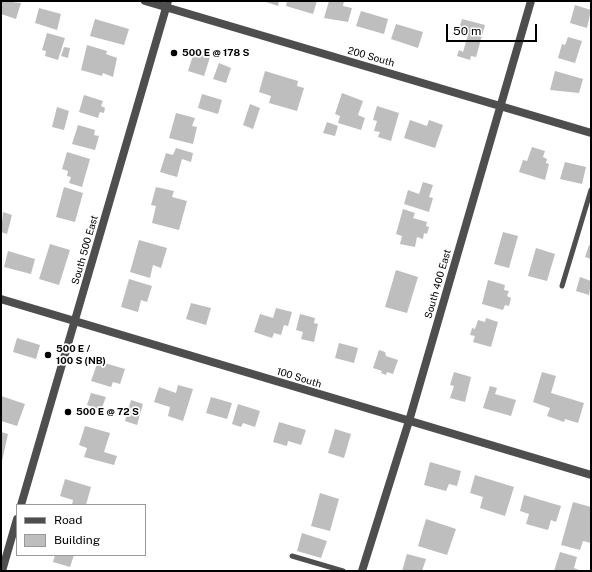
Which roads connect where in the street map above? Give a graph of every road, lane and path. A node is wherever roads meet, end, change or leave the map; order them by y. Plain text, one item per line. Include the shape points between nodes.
1 (145, 1) edge
2 (531, 1) edge
3 (167, 4) edge
4 (500, 106) junction
5 (591, 133) edge
6 (591, 190) edge
7 (562, 286) dead end
8 (1, 299) edge
9 (75, 321) junction
10 (409, 421) junction
11 (591, 475) edge
12 (21, 504) edge
13 (16, 522) edge
14 (292, 556) dead end
15 (2, 571) edge
16 (343, 571) edge
17 (362, 571) edge

1 - 3 street, 200 South
2 - 4 street, South 400 East
3 - 4 street, 200 South
3 - 9 street, South 500 East
4 - 5 street, 200 South
4 - 10 street, South 400 East
6 - 7 lane
8 - 9 street, 100 South
9 - 10 street, 100 South
9 - 12 street, South 500 East
10 - 11 street, 100 South
10 - 17 street, South 400 East
13 - 15 street
14 - 16 lane

